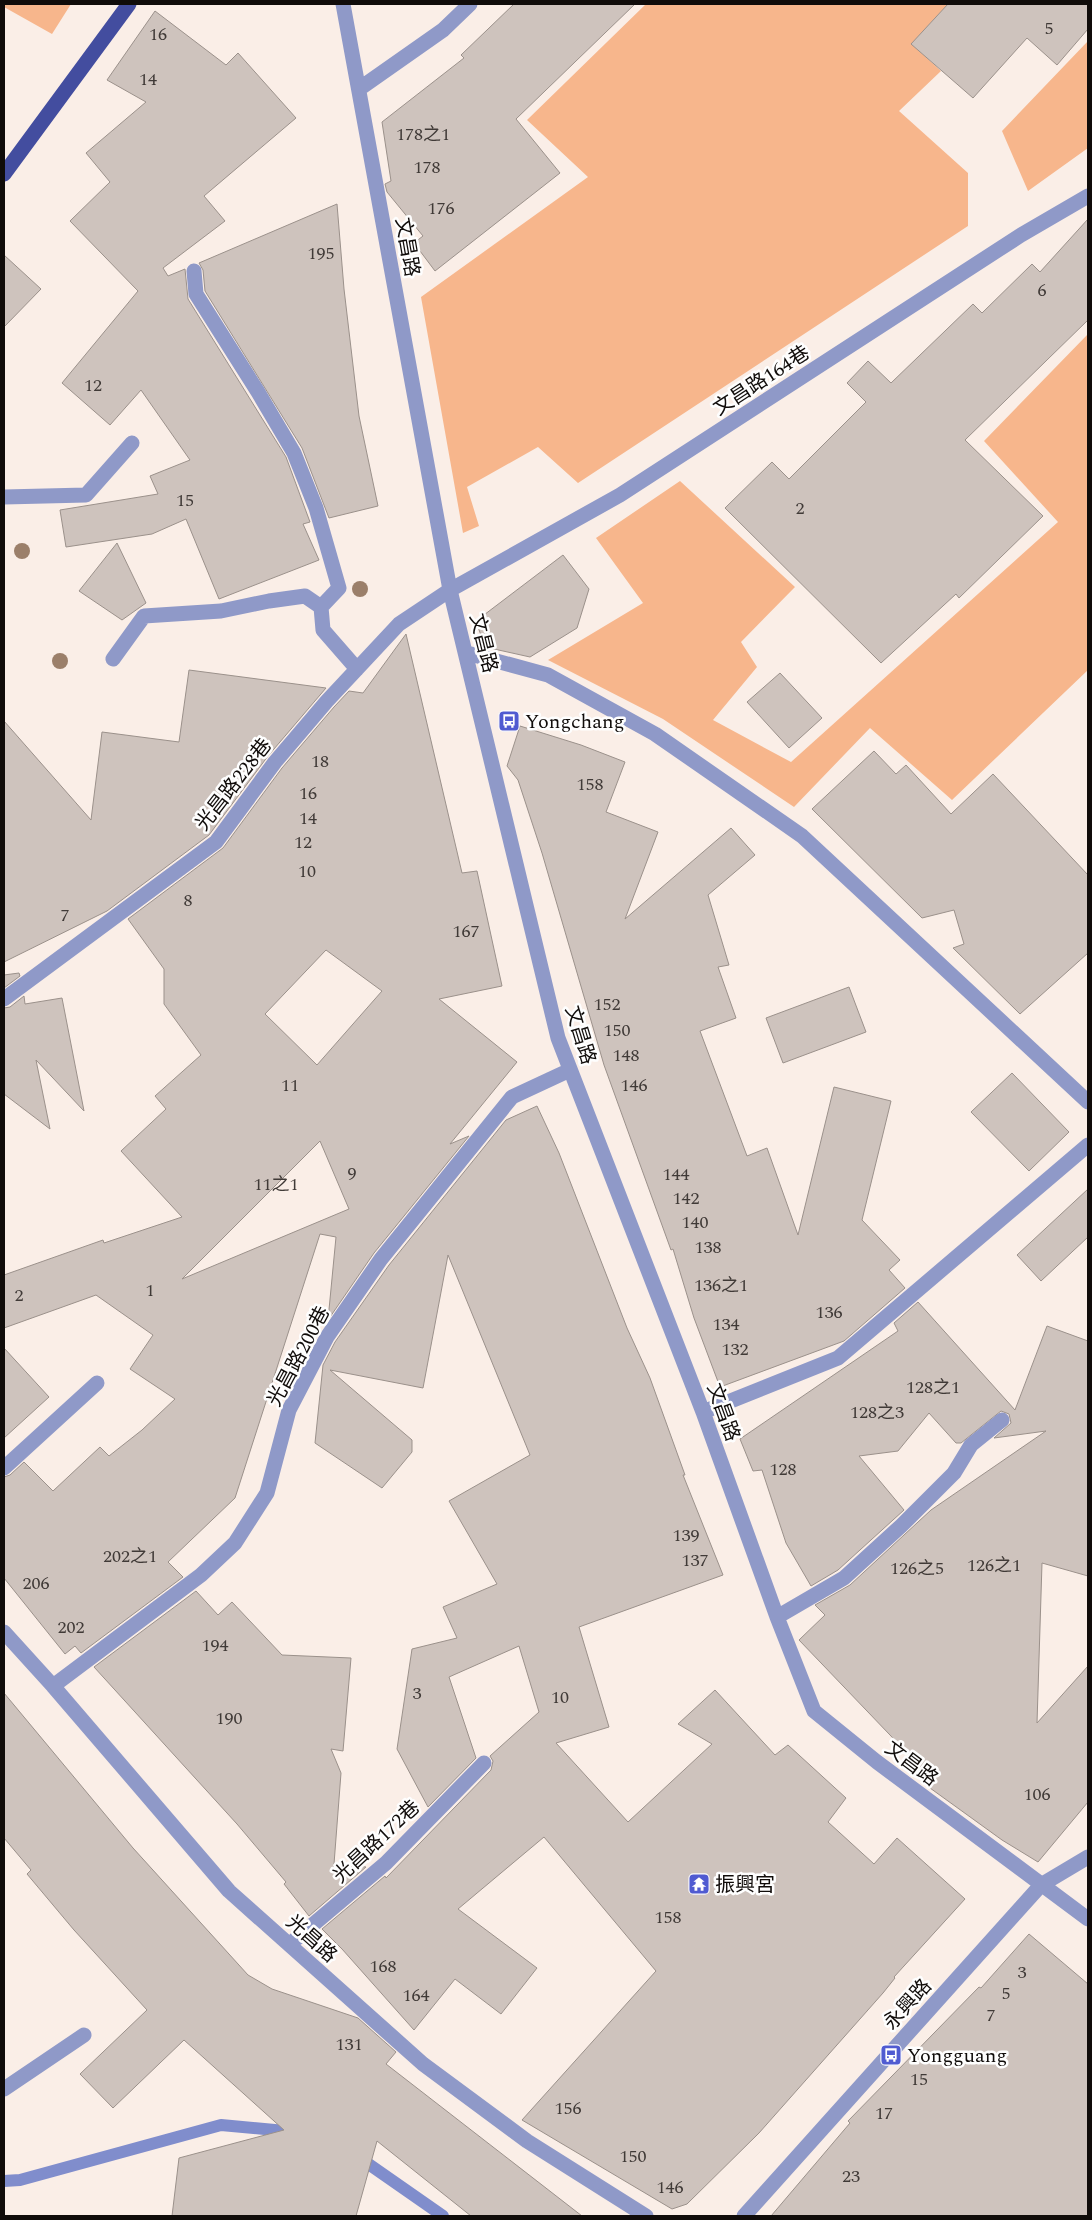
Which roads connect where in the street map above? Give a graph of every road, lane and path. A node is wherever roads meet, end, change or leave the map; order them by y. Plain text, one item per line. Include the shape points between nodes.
1 (129, 4) edge
2 (343, 4) edge
3 (470, 4) edge
4 (358, 89) junction
5 (4, 174) edge
6 (1088, 196) edge
7 (194, 271) dead end
8 (132, 443) dead end
9 (4, 497) edge
10 (450, 590) junction
11 (321, 607) junction
12 (466, 653) junction
13 (113, 659) dead end
14 (357, 669) junction
15 (4, 999) edge
16 (570, 1070) junction
17 (1088, 1102) edge
18 (1088, 1145) edge
19 (97, 1383) dead end
20 (703, 1412) junction
21 (1002, 1420) dead end
22 (4, 1468) edge
23 (777, 1617) junction
24 (4, 1632) edge
25 (53, 1686) junction
26 (484, 1763) dead end
27 (1088, 1857) edge
28 (1041, 1885) junction
29 (1088, 1919) edge
30 (290, 1944) junction
31 (84, 2035) dead end
32 (4, 2089) edge
33 (646, 2216) edge
34 (744, 2216) edge

1 - 5 main road
2 - 4 street, 文昌路
3 - 4 street via 443,30
4 - 10 street, 文昌路
6 - 10 street, 文昌路164巷 via 620,495
7 - 11 street via 196,294 294,453 316,508 339,588
8 - 9 street via 86,495
10 - 12 street, 文昌路
10 - 14 street, 光昌路228巷 via 399,624
11 - 13 street via 305,596 221,611 144,616
11 - 14 street via 323,630
12 - 16 street, 文昌路 via 558,1038
12 - 17 street via 548,675 654,734 802,836
14 - 15 street, 光昌路228巷 via 275,762 216,842
16 - 20 street, 文昌路
16 - 25 street, 光昌路200巷 via 512,1097 376,1267 327,1337 293,1402 267,1493 235,1543 201,1575
18 - 20 street via 838,1358
19 - 22 street
20 - 23 street, 文昌路
21 - 23 street via 971,1445 954,1473 844,1578
23 - 28 street, 文昌路 via 814,1710 877,1762
24 - 25 street, 光昌路
25 - 30 street, 光昌路 via 228,1891
26 - 30 street, 光昌路172巷 via 386,1863
27 - 28 street, 永興路
28 - 29 street, 文昌路
28 - 34 street, 永興路
30 - 33 street, 光昌路 via 423,2064 527,2141
31 - 32 street

